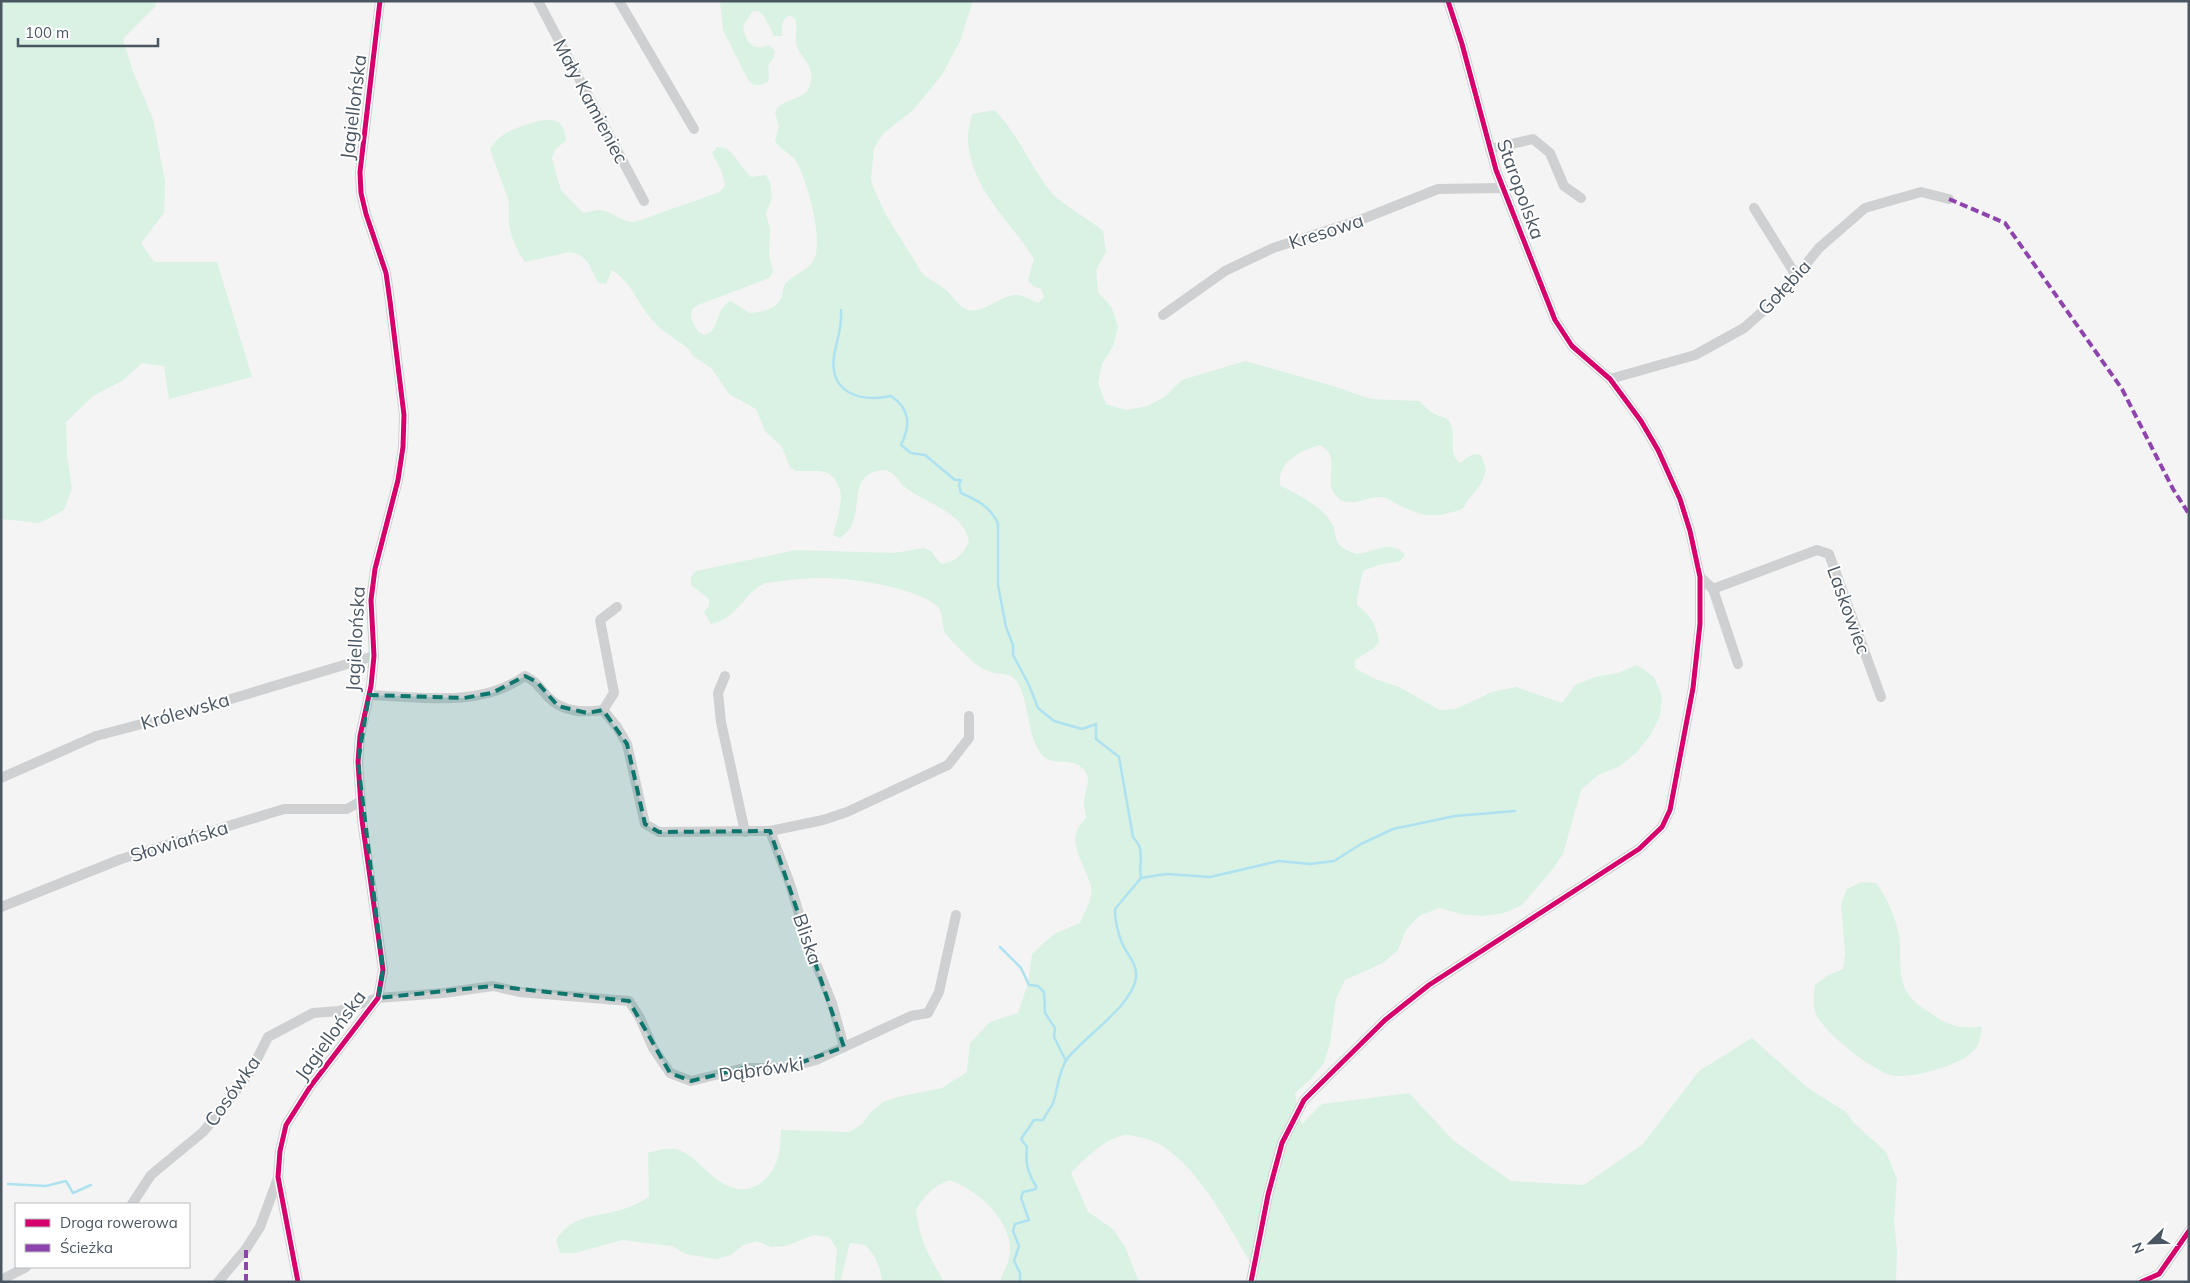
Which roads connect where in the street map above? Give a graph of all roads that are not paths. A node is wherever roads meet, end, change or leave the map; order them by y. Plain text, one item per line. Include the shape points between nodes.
1 (380, 1) edge
2 (538, 1) edge
3 (619, 1) edge
4 (1448, 1) edge
5 (694, 129) dead end
6 (1490, 149) junction
7 (1503, 188) junction
8 (1581, 198) dead end
9 (1949, 199) dead end
10 (644, 201) dead end
11 (1754, 208) dead end
12 (1797, 277) junction
13 (1163, 314) dead end
14 (1610, 379) junction
15 (1700, 577) junction
16 (1713, 589) junction
17 (617, 606) dead end
18 (374, 656) junction
19 (1738, 664) dead end
20 (725, 676) dead end
21 (369, 695) junction
22 (1881, 697) dead end
23 (603, 710) junction
24 (969, 716) dead end
25 (1, 778) edge
26 (361, 801) junction
27 (745, 832) junction
28 (770, 832) junction
29 (1, 907) edge
30 (956, 915) dead end
31 (378, 998) junction
32 (844, 1047) junction
33 (278, 1177) junction
34 (133, 1203) edge
35 (2189, 1231) edge
36 (24, 1268) edge
37 (1, 1280) edge
38 (1251, 1281) edge
39 (218, 1282) edge
40 (298, 1282) edge
41 (2141, 1282) edge

1 - 18 street, Jagiellońska via 360,172 361,193 386,273 404,415 398,480 381,540 371,600
2 - 10 street, Mały Kamieniec
3 - 5 street
4 - 6 street, Staropolska
6 - 7 street, Staropolska
6 - 8 street via 1533,139 1550,153 1564,186
7 - 13 street, Kresowa via 1438,189 1360,220 1273,248 1225,271
7 - 14 street, Staropolska via 1555,320 1572,346
9 - 12 street, Gołębia via 1920,192 1865,208 1819,248
11 - 12 street
12 - 14 street, Gołębia via 1744,328 1695,355
14 - 15 street, Staropolska via 1658,450 1680,500
15 - 16 street
15 - 38 street, Staropolska via 1700,624 1692,688 1670,810 1662,827 1639,849 1429,985 1385,1020 1304,1100 1282,1143
16 - 19 street
16 - 22 street, Laskowiec via 1817,550 1829,554
17 - 23 street via 600,620 614,693
18 - 21 street, Jagiellońska
18 - 25 street, Królewska via 96,736
20 - 27 street via 718,693 721,722
21 - 23 street via 464,698 492,693 525,676 537,682 558,706 587,712
21 - 26 street, Jagiellońska via 358,762
23 - 27 street via 627,744 645,824 658,832
24 - 28 street via 969,738 948,765 847,812
26 - 29 street, Słowiańska via 347,809 284,809 121,859
26 - 31 street, Jagiellońska via 382,970
27 - 28 street
28 - 32 street, Bliska via 832,1003
30 - 32 street, Dąbrówki via 940,992 928,1013 911,1016
31 - 32 street, Dąbrówki via 493,986 519,992 629,1001 653,1048 670,1072 691,1081 744,1068 786,1068 816,1060
31 - 33 street, Jagiellońska via 310,1087 286,1125
31 - 34 street, Cosówka via 338,1011 313,1013 268,1037 252,1069 228,1103 203,1132 151,1175
33 - 39 street via 260,1227
33 - 40 street, Jagiellońska
35 - 41 street via 2159,1274
36 - 37 street

